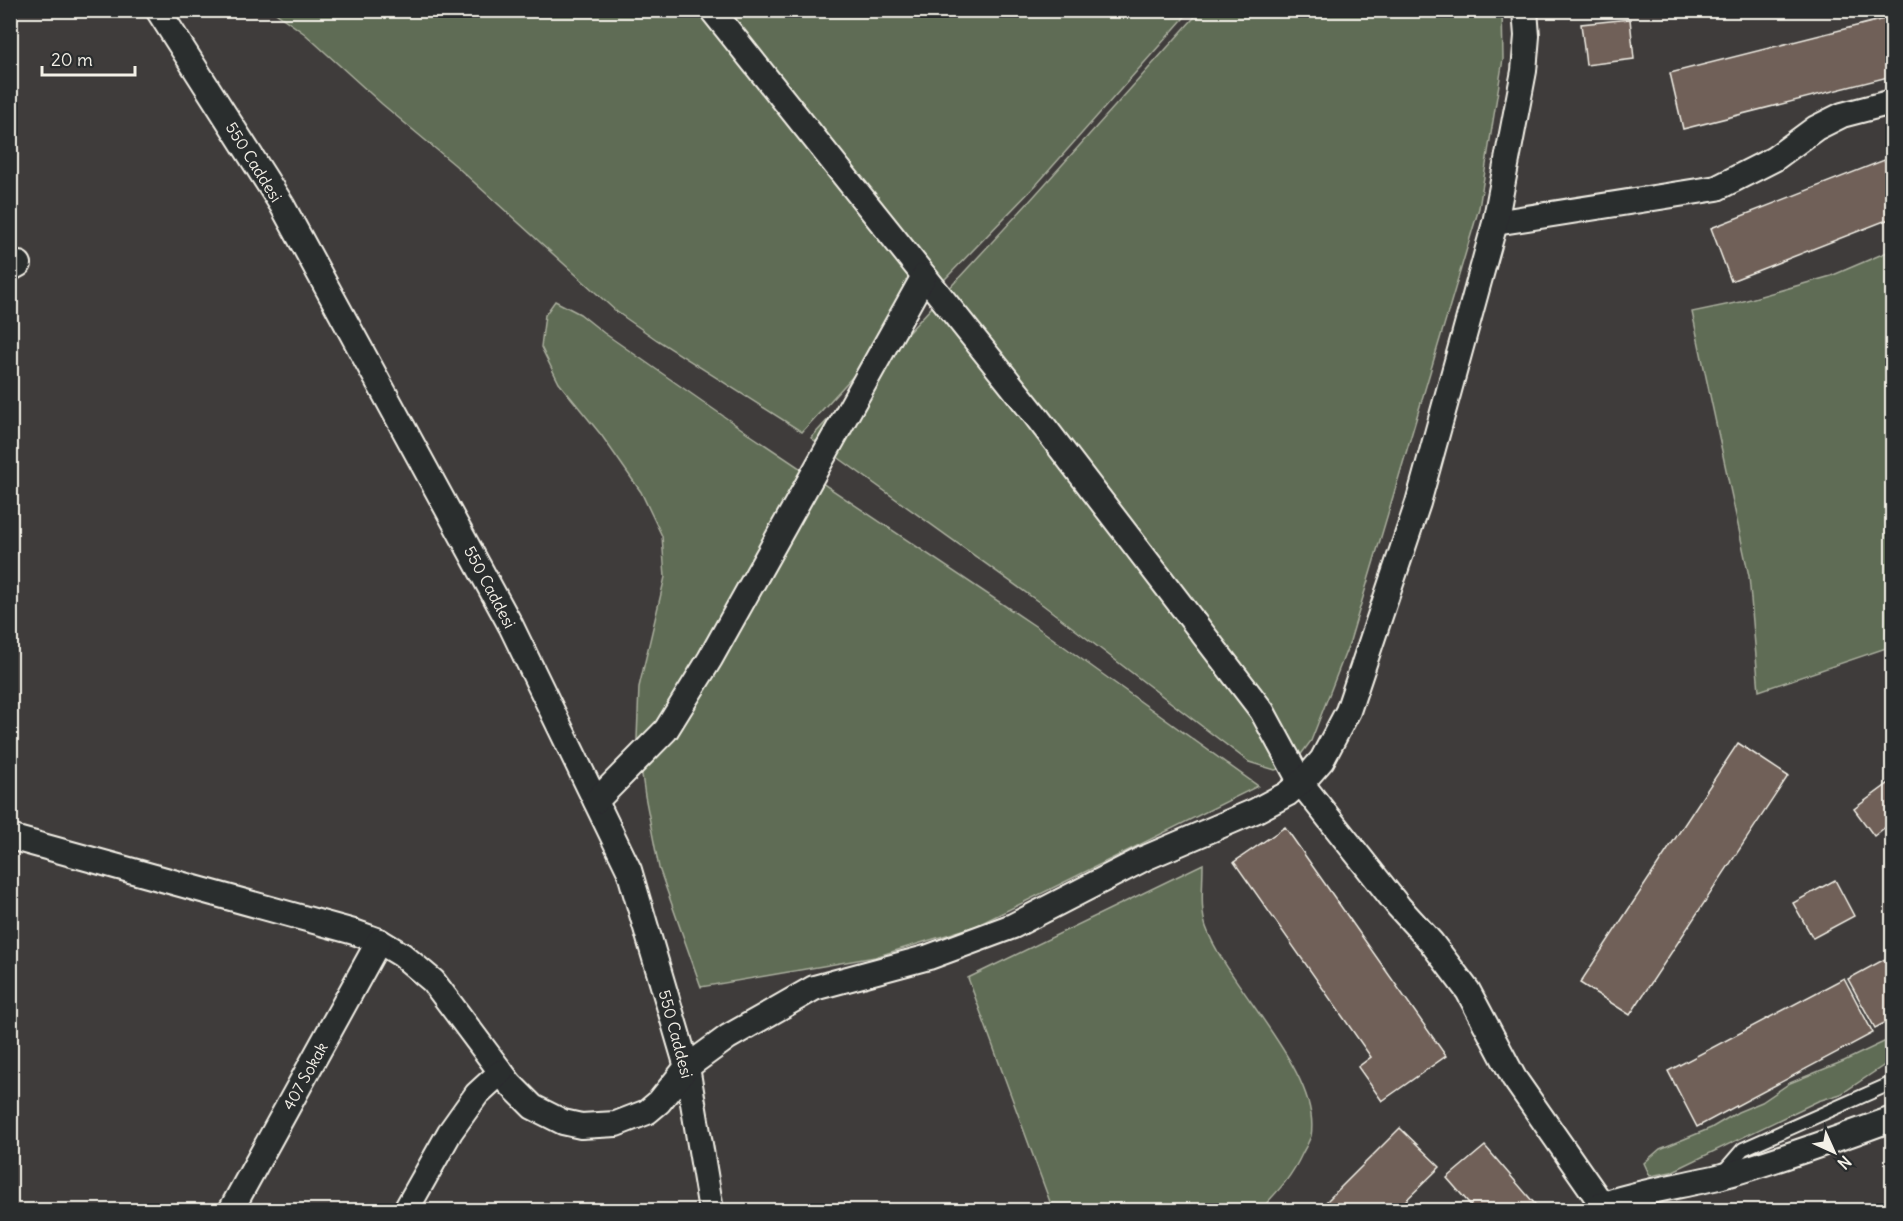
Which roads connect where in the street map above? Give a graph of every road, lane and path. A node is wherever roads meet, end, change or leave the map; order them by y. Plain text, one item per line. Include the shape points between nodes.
1 (158, 10) edge
2 (712, 10) edge
3 (1525, 10) edge
4 (1893, 102) edge
5 (1495, 222) junction
6 (924, 276) junction
7 (1301, 783) junction
8 (596, 801) junction
9 (10, 837) edge
10 (379, 941) junction
11 (687, 1066) junction
12 (501, 1072) junction
13 (1893, 1083) edge
14 (1893, 1119) edge
15 (1721, 1176) junction
16 (1603, 1208) edge
17 (231, 1210) edge
18 (406, 1210) edge
19 (711, 1210) edge

1 - 8 street, 550 Caddesi via 282,205 511,626
2 - 6 street
3 - 5 street via 1524,71
4 - 5 street via 1842,115 1816,128 1774,159 1717,188
5 - 7 street via 1418,503 1348,711 1322,760
6 - 7 street via 1262,711
6 - 8 street via 710,659 666,730
7 - 11 street via 1255,811 1144,858 1013,926 929,957 814,988 728,1037
7 - 16 street via 1468,991 1514,1078
8 - 11 street, 550 Caddesi via 629,870
9 - 10 street
10 - 12 street via 433,981
10 - 17 street, 407 Sokak
11 - 12 street via 647,1112 616,1124 598,1126 581,1126 548,1116 521,1096
11 - 19 street, 550 Caddesi
12 - 18 street via 477,1094 450,1132
13 - 15 lane via 1743,1149
14 - 15 street
15 - 16 street via 1630,1196

